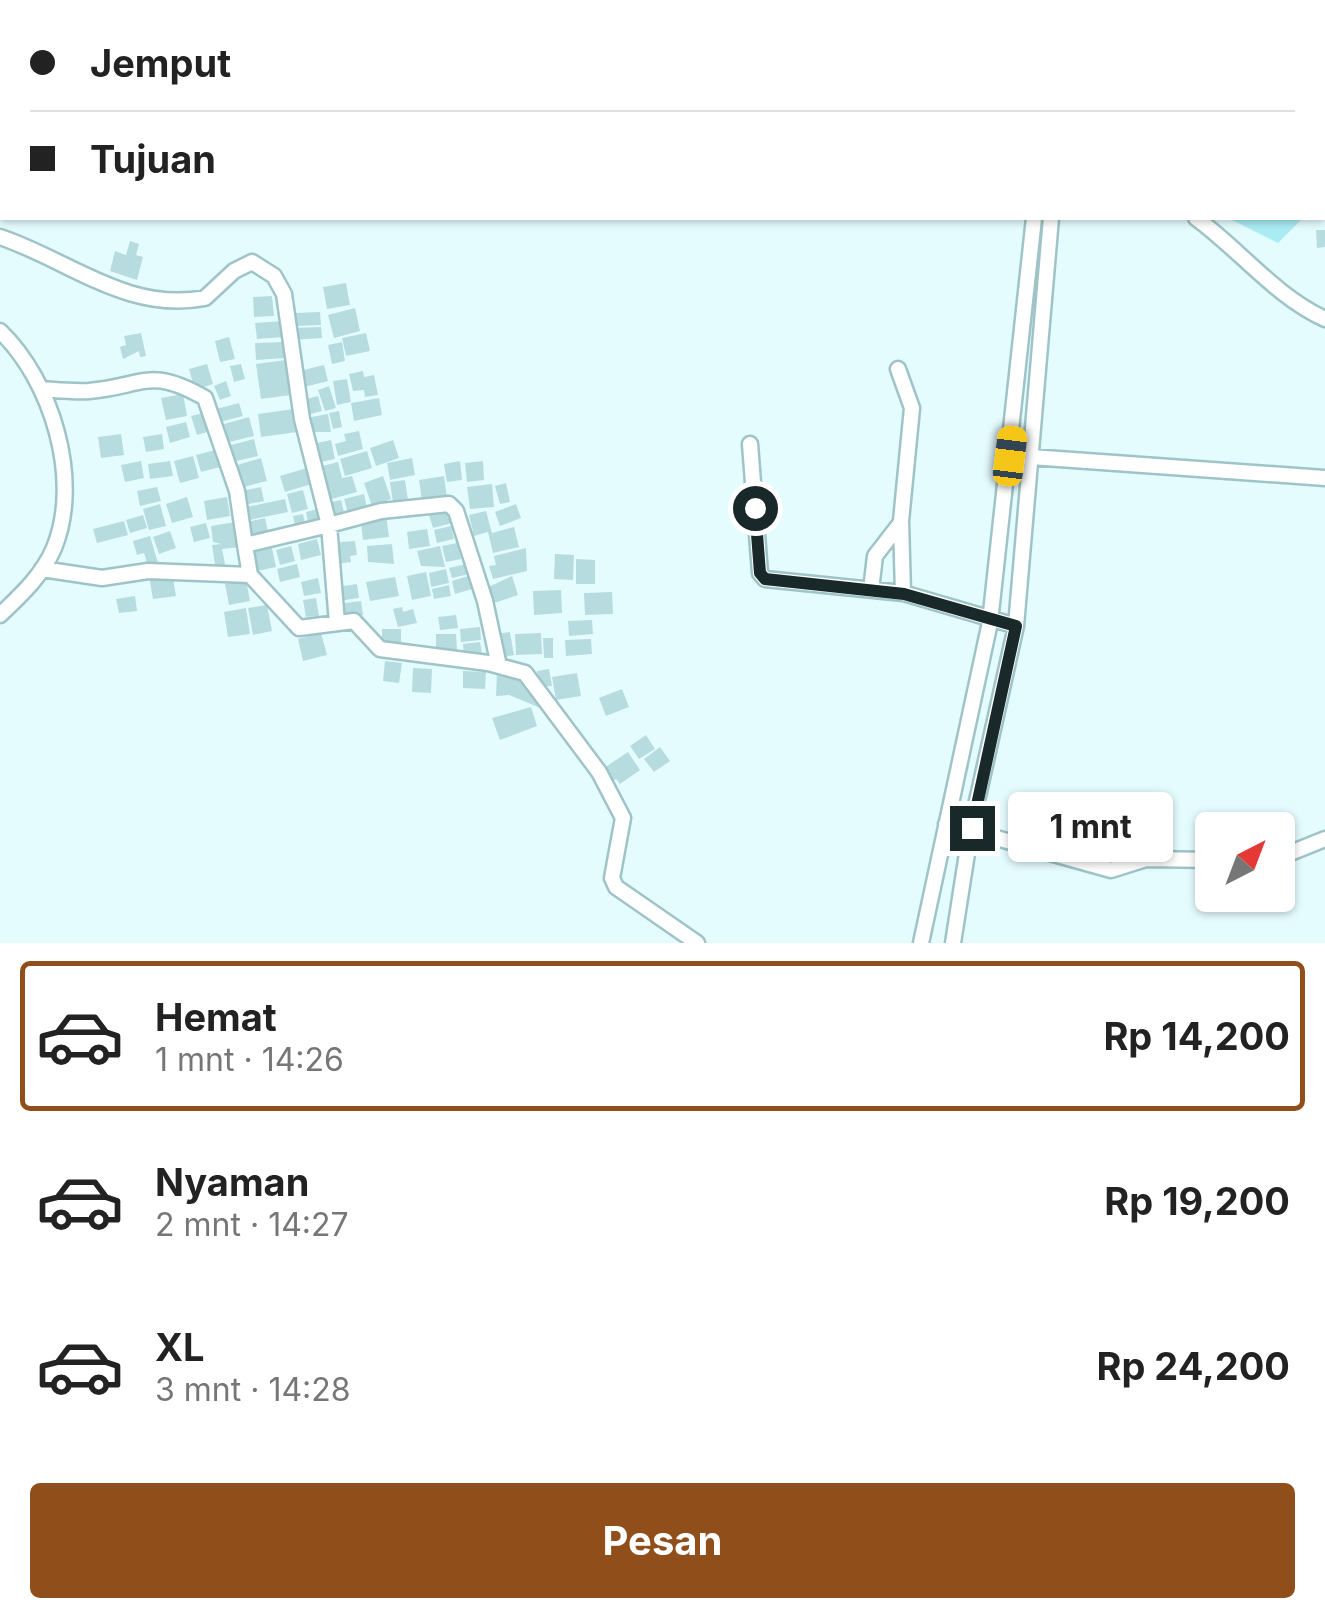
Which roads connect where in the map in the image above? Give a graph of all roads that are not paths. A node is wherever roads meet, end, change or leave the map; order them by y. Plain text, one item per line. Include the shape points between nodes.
1 (1034, 220) edge
2 (1051, 220) edge
3 (1199, 220) edge
4 (0, 236) edge
5 (1325, 319) edge
6 (0, 332) edge
7 (898, 369) dead end
8 (41, 389) junction
9 (750, 444) dead end
10 (1032, 456) junction
11 (1325, 478) edge
12 (901, 521) junction
13 (329, 526) junction
14 (245, 545) junction
15 (42, 569) junction
16 (250, 576) junction
17 (870, 590) junction
18 (904, 594) junction
19 (0, 615) edge
20 (990, 622) junction
21 (338, 623) junction
22 (1016, 626) junction
23 (500, 666) junction
24 (946, 824) junction
25 (972, 828) junction
26 (1325, 838) edge
27 (1295, 851) edge
28 (1195, 860) edge
29 (696, 943) edge
30 (922, 943) edge
31 (954, 943) edge

1 - 20 street
2 - 10 street
3 - 5 street via 1294,304
4 - 13 street via 119,292 155,299 206,298 243,264 266,269 284,294 302,420
6 - 8 street
7 - 12 street via 912,408
8 - 14 street via 88,391 146,377 205,398 237,490
8 - 15 street via 63,464 65,509
9 - 17 street via 760,573 773,583
10 - 11 street
10 - 22 street
12 - 17 street via 875,556
12 - 18 street
13 - 14 street
13 - 21 street
13 - 23 street via 382,511 453,506
14 - 16 street
15 - 16 street via 102,578 148,571
15 - 19 street
16 - 21 street via 294,626
17 - 18 street
18 - 20 street
20 - 22 street
20 - 24 street
21 - 23 street via 358,622 380,649
22 - 25 street
23 - 29 street via 525,674 613,795 623,818 616,887
24 - 25 street
24 - 30 street
25 - 28 street via 1111,870 1146,859
25 - 31 street
26 - 27 street

